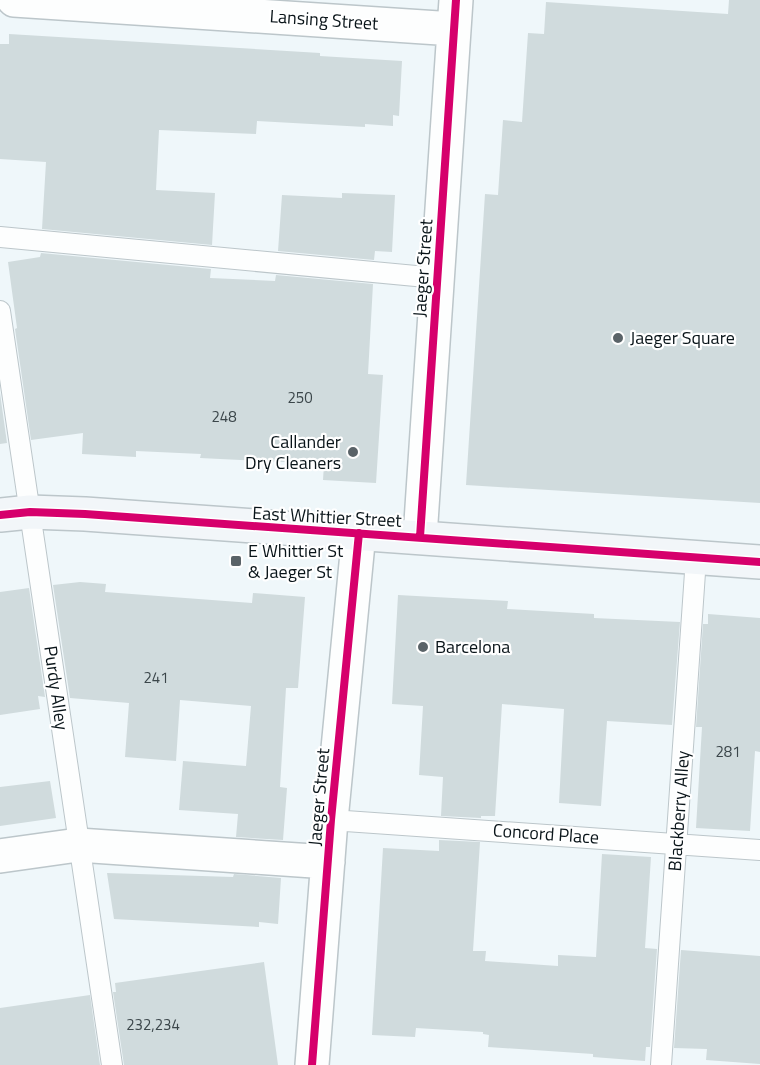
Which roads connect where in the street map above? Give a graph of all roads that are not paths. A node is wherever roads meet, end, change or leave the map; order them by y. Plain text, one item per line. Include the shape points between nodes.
1 (14, 0) edge
2 (455, 14) edge
3 (0, 237) edge
4 (437, 278) junction
5 (0, 311) edge
6 (15, 513) edge
7 (359, 533) junction
8 (420, 537) junction
9 (696, 558) junction
10 (760, 562) edge
11 (331, 820) junction
12 (78, 844) junction
13 (677, 844) junction
14 (760, 850) edge
15 (0, 856) edge
16 (328, 862) junction
17 (112, 1065) edge
18 (312, 1065) edge
19 (661, 1065) edge

1 - 2 street, Lansing Street
2 - 4 street, Jaeger Street
3 - 4 lane
4 - 8 street, Jaeger Street
5 - 6 lane, Purdy Alley
6 - 7 street, East Whittier Street
6 - 12 lane, Purdy Alley
7 - 8 street, East Whittier Street
7 - 11 street, Jaeger Street
8 - 9 street, East Whittier Street
9 - 10 street, East Whittier Street
9 - 13 lane, Blackberry Alley
11 - 13 lane, Concord Place
11 - 16 street, Jaeger Street
12 - 15 street
12 - 16 street
12 - 17 lane, Purdy Alley
13 - 14 lane, Concord Place
13 - 19 lane, Blackberry Alley
16 - 18 street, Jaeger Street

